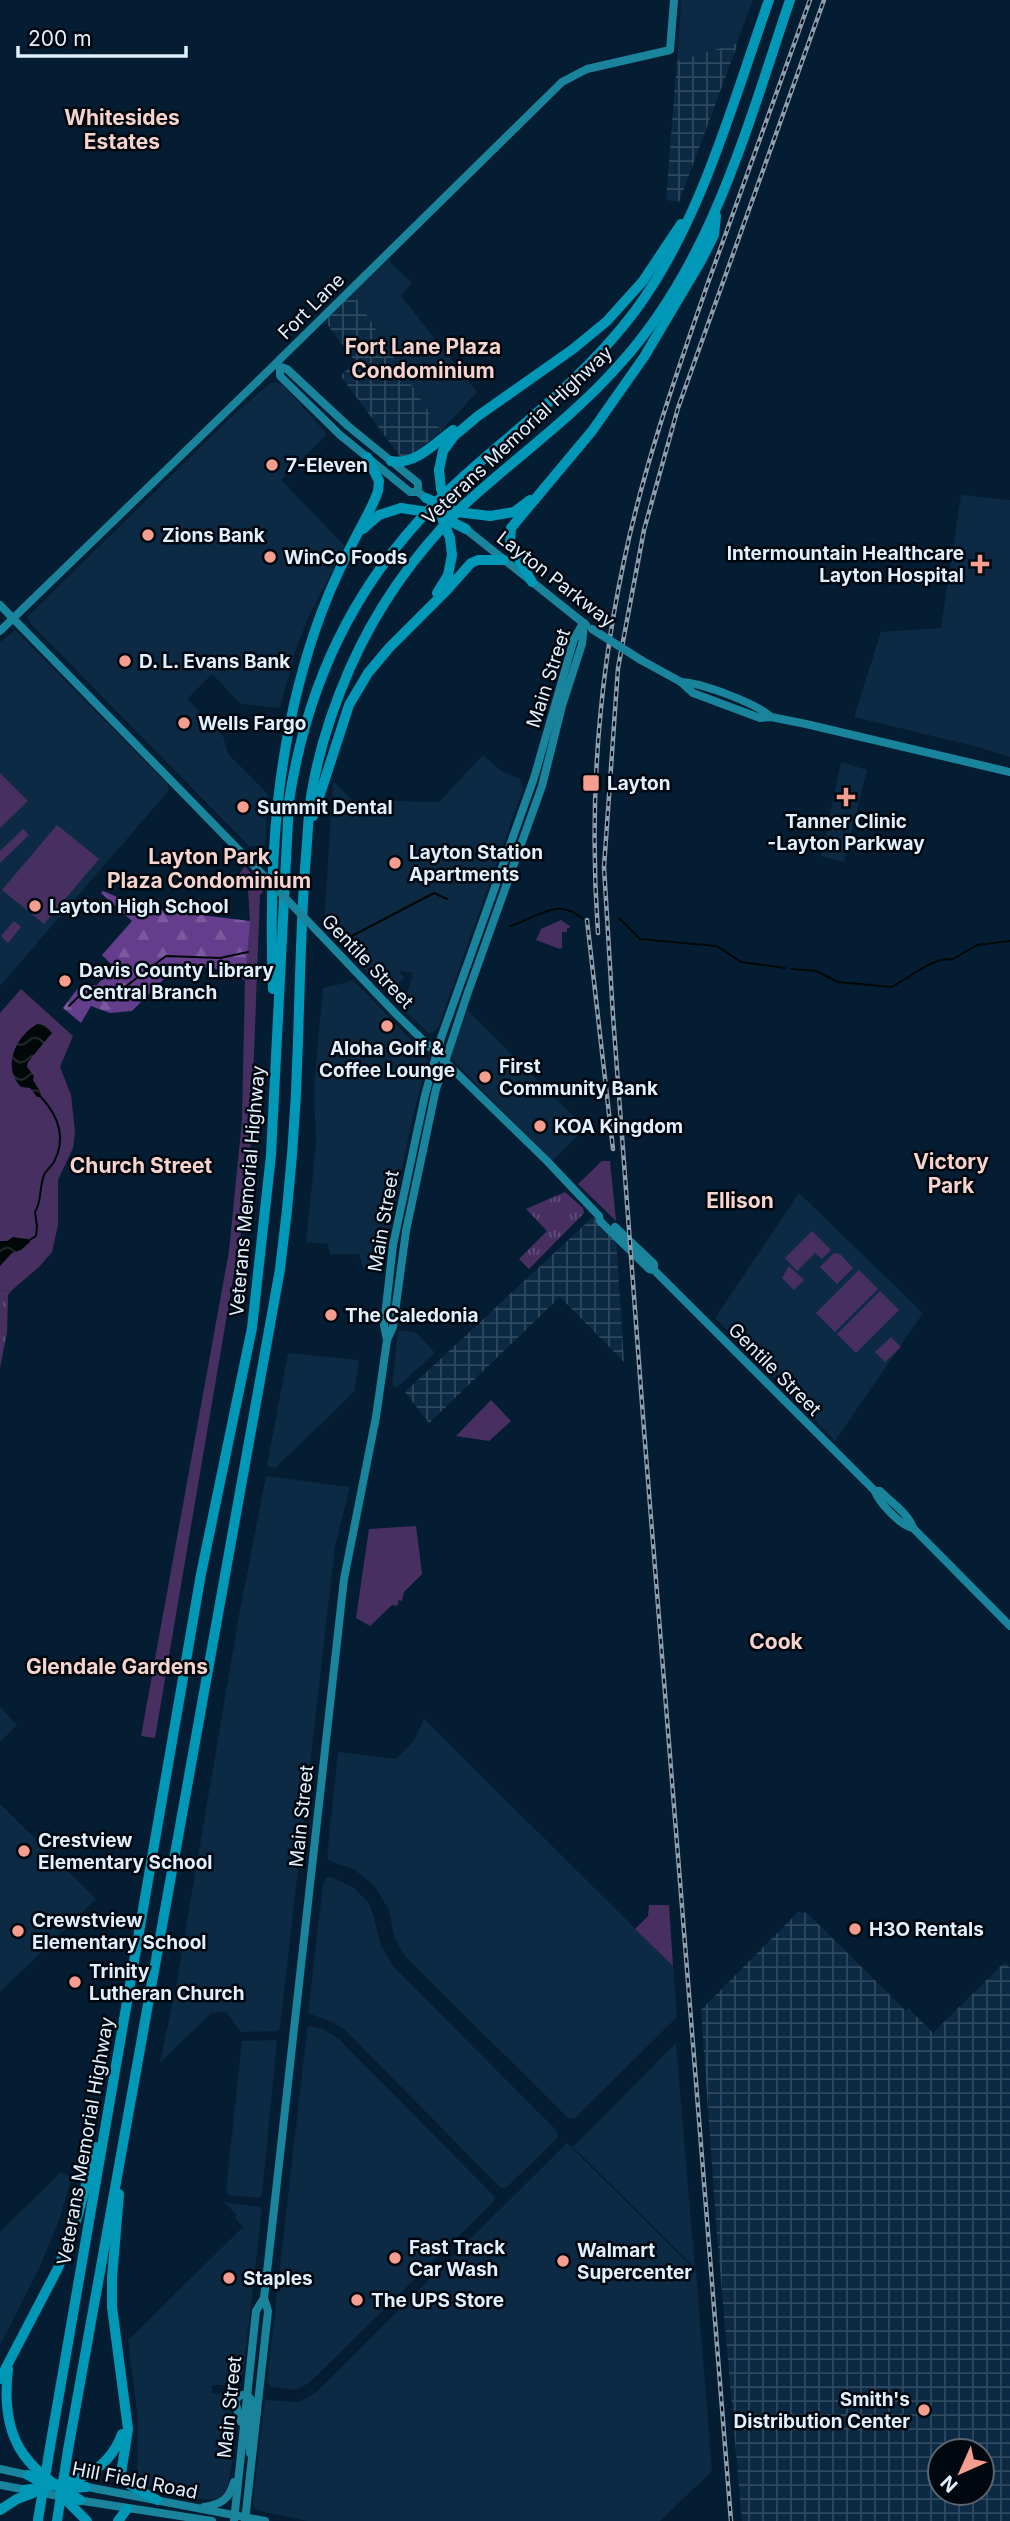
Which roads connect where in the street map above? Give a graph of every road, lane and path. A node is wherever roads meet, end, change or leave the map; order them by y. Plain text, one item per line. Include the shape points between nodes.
1 (674, 0) edge
2 (769, 0) edge
3 (790, 0) edge
4 (716, 209) junction
5 (692, 210) junction
6 (278, 366) junction
7 (478, 416) junction
8 (367, 457) junction
9 (391, 461) junction
10 (551, 481) junction
11 (422, 495) junction
12 (436, 505) junction
13 (445, 512) junction
14 (453, 519) junction
15 (469, 531) junction
16 (356, 537) junction
17 (504, 559) junction
18 (532, 582) junction
19 (0, 605) edge
20 (13, 618) junction
21 (417, 618) junction
22 (584, 623) junction
23 (0, 631) edge
24 (1010, 772) edge
25 (308, 833) junction
26 (436, 1054) junction
27 (445, 1062) junction
28 (276, 1063) junction
29 (400, 1211) junction
30 (403, 1251) junction
31 (387, 1340) junction
32 (875, 1492) junction
33 (912, 1528) junction
34 (1010, 1626) edge
35 (109, 2103) junction
36 (122, 2152) junction
37 (264, 2298) junction
38 (10, 2362) junction
39 (0, 2379) edge
40 (246, 2394) junction
41 (126, 2402) junction
42 (239, 2462) junction
43 (252, 2466) junction
44 (0, 2469) edge
45 (28, 2475) joint
46 (0, 2485) edge
47 (56, 2487) junction
48 (86, 2487) joint
49 (24, 2490) junction
50 (36, 2492) junction
51 (80, 2500) joint
52 (157, 2500) junction
53 (198, 2508) junction
54 (127, 2509) junction
55 (0, 2510) edge
56 (234, 2518) edge
57 (195, 2519) edge
58 (246, 2519) edge
59 (38, 2521) edge
60 (57, 2521) edge
61 (87, 2521) edge
62 (118, 2521) edge
63 (212, 2521) edge
64 (265, 2521) edge

1 - 6 main road, Fort Lane via 670,50 591,68 565,79
2 - 5 highway, Veterans Memorial Highway
3 - 4 highway, Veterans Memorial Highway
4 - 10 highway via 710,244 662,330
4 - 25 highway, Veterans Memorial Highway via 669,302 619,366 466,504 403,575 373,621 330,720 310,796
5 - 7 highway via 643,281 607,321
5 - 28 highway, Veterans Memorial Highway via 659,276 605,348 432,508 368,586 333,646 307,714 289,801
6 - 8 main road, Layton Parkway via 280,376
6 - 9 main road, Layton Parkway
6 - 20 main road, Fort Lane
7 - 9 highway via 412,460
7 - 13 highway, bridge via 449,441 442,454 439,470
8 - 11 main road, Layton Parkway via 410,492
8 - 16 highway via 380,485
9 - 11 main road, Layton Parkway via 418,483
10 - 13 highway, bridge via 507,514
10 - 18 highway via 509,534 511,547
11 - 12 main road, Layton Parkway, bridge
11 - 13 highway, bridge
12 - 13 highway, bridge
12 - 14 main road, Layton Parkway, bridge
13 - 14 highway, bridge
13 - 15 highway, bridge
13 - 16 highway, bridge via 401,508 376,517
13 - 21 highway, bridge via 452,555 446,580
14 - 15 main road, Layton Parkway, bridge
15 - 17 main road, Layton Parkway
16 - 28 highway via 310,646 280,772 271,932
17 - 18 main road, Layton Parkway
17 - 21 highway via 471,563
18 - 22 main road, Layton Parkway
19 - 20 main road, Gentile Street
20 - 23 main road, Fort Lane
20 - 26 main road, Gentile Street, bridge
21 - 25 highway via 368,673 349,705
22 - 24 main road, Layton Parkway, bridge via 693,693 725,706 761,718
22 - 26 main road, Main Street via 574,639 534,778
22 - 27 main road, Main Street via 542,786
25 - 36 highway, Veterans Memorial Highway via 295,1104 280,1269
26 - 27 main road, Gentile Street
26 - 29 main road, Main Street
27 - 30 main road, Main Street
27 - 32 main road, Gentile Street via 599,1216 648,1258 653,1270
28 - 35 highway, Veterans Memorial Highway via 252,1328 201,1574
29 - 30 main road via 398,1246
29 - 31 main road, Main Street via 384,1325
30 - 31 main road, Main Street via 393,1327
31 - 37 main road, Main Street via 344,1579
32 - 33 main road, Gentile Street
32 - 33 main road, Gentile Street via 880,1491
33 - 34 main road, Gentile Street
35 - 38 highway via 68,2245
35 - 59 highway, Veterans Memorial Highway, bridge
36 - 41 highway via 112,2307
36 - 60 highway, Veterans Memorial Highway, bridge
37 - 40 main road, Main Street via 256,2311
37 - 43 main road, Main Street via 268,2311
38 - 39 highway
38 - 47 highway via 4,2404 8,2427 19,2451
40 - 42 main road, Main Street
40 - 43 main road via 253,2402
41 - 47 highway via 124,2429 111,2456 94,2470
41 - 52 highway via 128,2430 121,2474 130,2485
42 - 53 main road via 227,2498
42 - 56 main road, Main Street
43 - 58 main road, Main Street
44 - 45 main road
45 - 47 highway
46 - 49 main road
47 - 48 highway
47 - 49 highway
47 - 50 highway
47 - 51 highway
47 - 61 highway
48 - 52 main road, Hill Field Road
49 - 50 main road
50 - 55 highway
51 - 54 main road, Hill Field Road
52 - 53 main road, Hill Field Road
53 - 56 main road, Hill Field Road
54 - 57 main road, Hill Field Road
54 - 62 highway
56 - 58 main road, Hill Field Road
57 - 63 main road, Hill Field Road
58 - 64 main road, Hill Field Road

